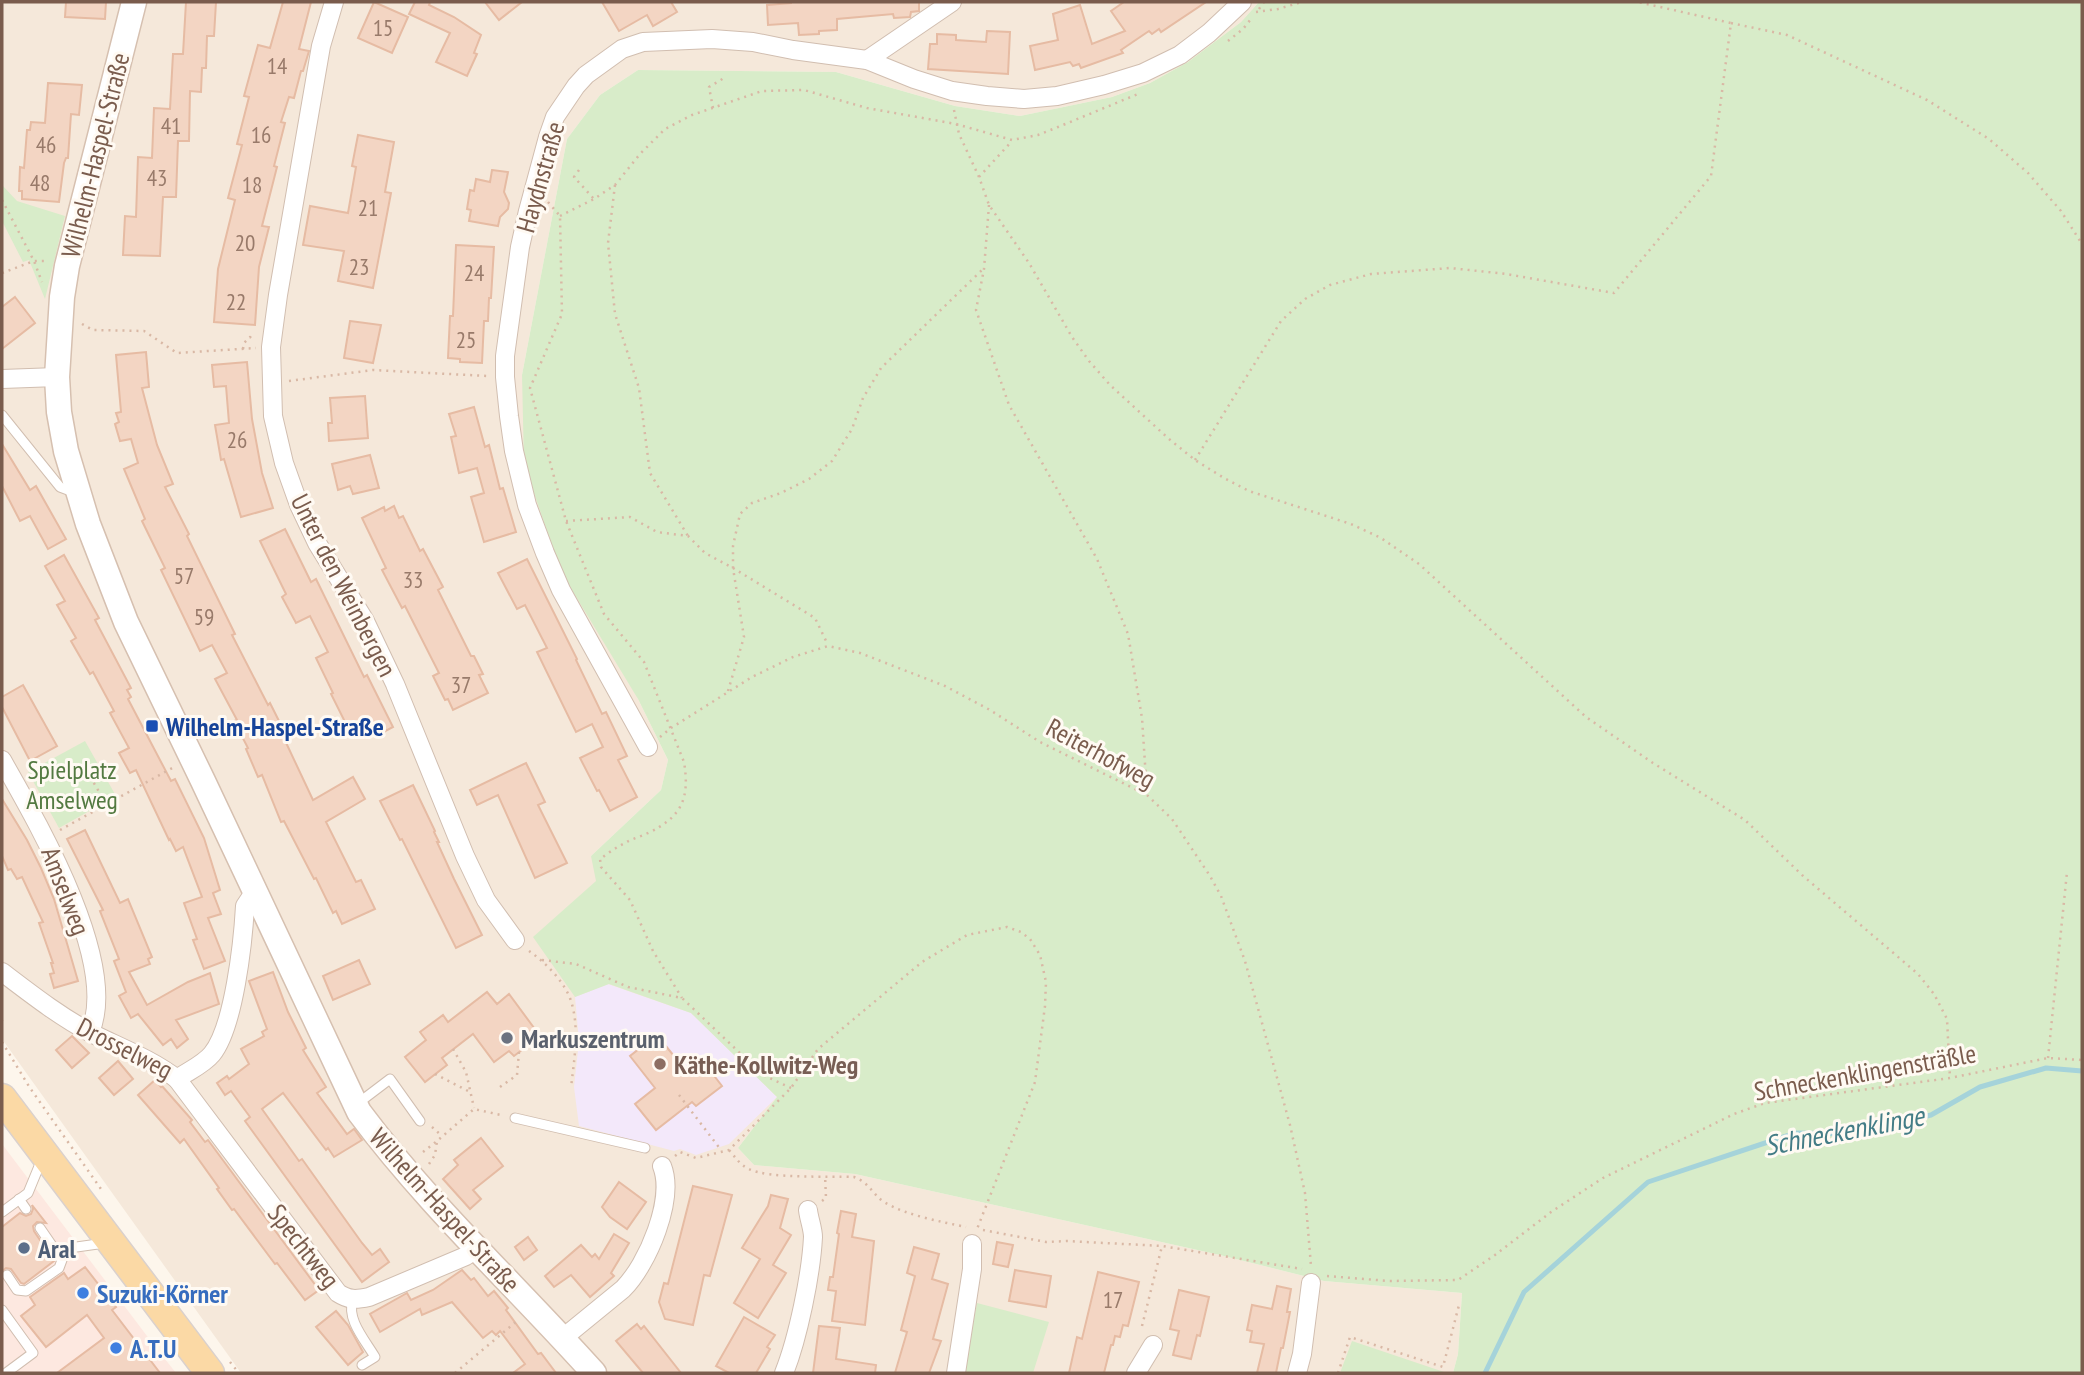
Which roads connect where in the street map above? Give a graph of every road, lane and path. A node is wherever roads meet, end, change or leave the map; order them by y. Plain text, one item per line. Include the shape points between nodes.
1 (134, 2) edge
2 (334, 2) edge
3 (952, 2) edge
4 (1242, 2) edge
5 (1265, 2) edge
6 (1302, 2) edge
7 (1638, 2) edge
8 (1731, 23) junction
9 (867, 60) junction
10 (724, 78) dead end
11 (713, 108) junction
12 (956, 124) junction
13 (579, 170) dead end
14 (979, 177) junction
15 (615, 185) junction
16 (594, 199) junction
17 (2, 200) edge
18 (989, 205) junction
19 (2082, 244) edge
20 (34, 261) junction
21 (43, 261) dead end
22 (984, 269) junction
23 (2, 273) edge
24 (71, 320) junction
25 (250, 348) dead end
26 (260, 348) dead end
27 (243, 349) junction
28 (57, 377) junction
29 (505, 377) junction
30 (2, 379) edge
31 (271, 382) junction
32 (2, 415) edge
33 (1195, 460) junction
34 (78, 493) junction
35 (566, 521) junction
36 (688, 536) junction
37 (733, 568) junction
38 (828, 646) junction
39 (729, 691) junction
40 (671, 728) junction
41 (648, 747) joint
42 (192, 757) junction
43 (2, 760) edge
44 (16, 784) junction
45 (1147, 795) junction
46 (106, 804) junction
47 (46, 838) junction
48 (2067, 872) dead end
49 (256, 893) junction
50 (515, 940) joint
51 (542, 960) junction
52 (2, 972) edge
53 (678, 995) junction
54 (90, 1032) junction
55 (2, 1042) edge
56 (453, 1049) dead end
57 (519, 1052) dead end
58 (2048, 1058) junction
59 (2082, 1060) edge
60 (435, 1074) dead end
61 (1950, 1078) junction
62 (177, 1079) junction
63 (500, 1087) dead end
64 (571, 1088) dead end
65 (791, 1088) junction
66 (470, 1092) junction
67 (679, 1095) dead end
68 (2, 1098) edge
69 (355, 1105) junction
70 (474, 1110) junction
71 (514, 1118) joint
72 (420, 1121) dead end
73 (12, 1122) edge
74 (432, 1127) dead end
75 (442, 1136) junction
76 (437, 1142) junction
77 (645, 1148) dead end
78 (729, 1150) junction
79 (722, 1151) junction
80 (423, 1152) dead end
81 (44, 1154) junction
82 (429, 1164) dead end
83 (662, 1166) joint
84 (825, 1175) junction
85 (102, 1191) dead end
86 (19, 1199) junction
87 (26, 1209) dead end
88 (808, 1210) joint
89 (2, 1212) edge
90 (40, 1228) dead end
91 (975, 1236) junction
92 (110, 1242) junction
93 (1162, 1246) junction
94 (477, 1248) junction
95 (55, 1250) junction
96 (7, 1275) dead end
97 (1317, 1279) junction
98 (352, 1300) junction
99 (1459, 1305) dead end
100 (533, 1308) junction
101 (2, 1310) edge
102 (1142, 1326) dead end
103 (563, 1338) junction
104 (1153, 1345) dead end
105 (217, 1364) edge
106 (362, 1365) dead end
107 (6, 1373) edge
108 (239, 1373) edge
109 (455, 1373) edge
110 (594, 1373) edge
111 (784, 1373) edge
112 (956, 1373) edge
113 (1136, 1373) edge
114 (1297, 1373) edge
115 (1338, 1373) edge

1 - 24 street, Wilhelm-Haspel-Straße via 67,266
2 - 31 street, Unter den Weinbergen via 321,46 286,242 271,347
3 - 9 street
4 - 9 street, Haydnstraße via 1180,55 1143,73 1057,96 1024,99 952,91
5 - 6 path via 1256,12
7 - 8 path
8 - 19 path via 1787,35 1927,100 1989,139 2028,173
8 - 33 path via 1710,176 1614,293 1450,268 1371,274 1330,285 1305,299 1281,321
9 - 29 street, Haydnstraße via 753,42 643,42 622,49 586,75 555,117 528,211 515,278
10 - 11 path via 709,87
11 - 12 path via 762,90 804,90 867,108
11 - 15 path via 665,129
12 - 14 path
12 - 14 path via 1012,141
13 - 16 path via 573,177
14 - 18 path
15 - 16 path
15 - 36 path via 608,243 615,314 639,388 650,473
16 - 35 path via 560,216 562,314 530,388
17 - 20 path
18 - 22 path
18 - 33 path via 1089,361
20 - 21 path
20 - 23 path
20 - 24 path via 49,300
22 - 37 path via 881,368 832,461 781,493 752,503 740,514
22 - 45 path via 976,310 1009,405 1097,559 1128,634 1142,718
24 - 27 path via 93,330 144,331 177,353
24 - 28 street, Wilhelm-Haspel-Straße
25 - 27 path
26 - 27 path via 250,337
28 - 30 street
28 - 34 street, Wilhelm-Haspel-Straße via 66,451
29 - 31 path via 373,370
29 - 41 street, Haydnstraße via 514,451 545,553
31 - 50 street, Unter den Weinbergen via 273,416 299,505 395,684 486,900
32 - 34 lane via 60,487
33 - 61 path via 1249,491 1381,538 1419,564 1586,717 1745,820 1918,974 1934,994 1947,1019
34 - 42 street, Wilhelm-Haspel-Straße via 126,622
35 - 36 path via 630,517 657,532
35 - 40 path via 604,614 644,662
36 - 37 path via 705,553
37 - 38 path via 815,618
37 - 39 path via 744,637
38 - 39 path via 793,657
38 - 45 path, Reiterhofweg via 860,653 945,686 1040,742
39 - 40 path
40 - 41 path
40 - 53 path via 686,777 678,812 670,821 600,859 601,867 630,900
42 - 46 path
42 - 49 street, Wilhelm-Haspel-Straße
43 - 44 street, Amselweg
44 - 46 path via 70,766 91,778
44 - 47 street, Amselweg
45 - 97 path, Reiterhofweg via 1172,820 1210,876 1245,961 1290,1125
46 - 47 path
47 - 54 street, Amselweg via 86,939 96,994
48 - 58 path
49 - 62 street, Drosselweg via 245,906 234,992 218,1042 212,1054
49 - 69 street, Wilhelm-Haspel-Straße
50 - 51 path
51 - 53 path via 576,964 628,987
51 - 64 path via 571,1000 576,1040
52 - 54 street, Drosselweg
53 - 65 path via 763,1075
54 - 62 street, Drosselweg
55 - 85 path
56 - 66 path via 466,1072
57 - 63 path via 517,1074
58 - 59 path, Schneckenklingensträßle
58 - 61 path, Schneckenklingensträßle
60 - 66 path
61 - 97 path, Schneckenklingensträßle via 1788,1098 1734,1115 1603,1178 1458,1280
62 - 98 street, Spechtweg via 338,1293
65 - 78 path
65 - 91 path via 818,1049 922,962 967,934 1007,927 1030,939 1040,955 1046,982 1035,1082
66 - 70 path
67 - 79 path
68 - 73 main road
69 - 72 lane via 390,1079
69 - 94 street, Wilhelm-Haspel-Straße
70 - 71 path
70 - 75 path
71 - 77 lane
73 - 81 main road
74 - 75 path
75 - 76 path
76 - 80 path
76 - 82 path
78 - 79 path
78 - 84 path via 755,1172
79 - 83 path via 696,1158 680,1152
81 - 86 lane via 28,1193
81 - 92 main road
83 - 103 street via 667,1178 664,1203 646,1259 624,1289
84 - 88 path via 826,1198
84 - 91 path via 864,1181 883,1201
86 - 87 lane
86 - 89 lane
88 - 111 street via 813,1235 807,1281
90 - 95 lane
91 - 93 path
91 - 112 street
92 - 95 lane
92 - 105 main road
93 - 97 path via 1300,1268
93 - 102 path
94 - 98 street, Spechtweg via 369,1297
94 - 100 street, Wilhelm-Haspel-Straße
95 - 96 lane via 62,1260 59,1268 26,1291 18,1290
97 - 114 street
98 - 106 lane via 352,1317 375,1357
99 - 115 path via 1443,1367 1350,1337
100 - 103 street, Wilhelm-Haspel-Straße
100 - 109 path
101 - 107 lane via 33,1353
103 - 110 street, Wilhelm-Haspel-Straße
104 - 113 street
105 - 108 path

